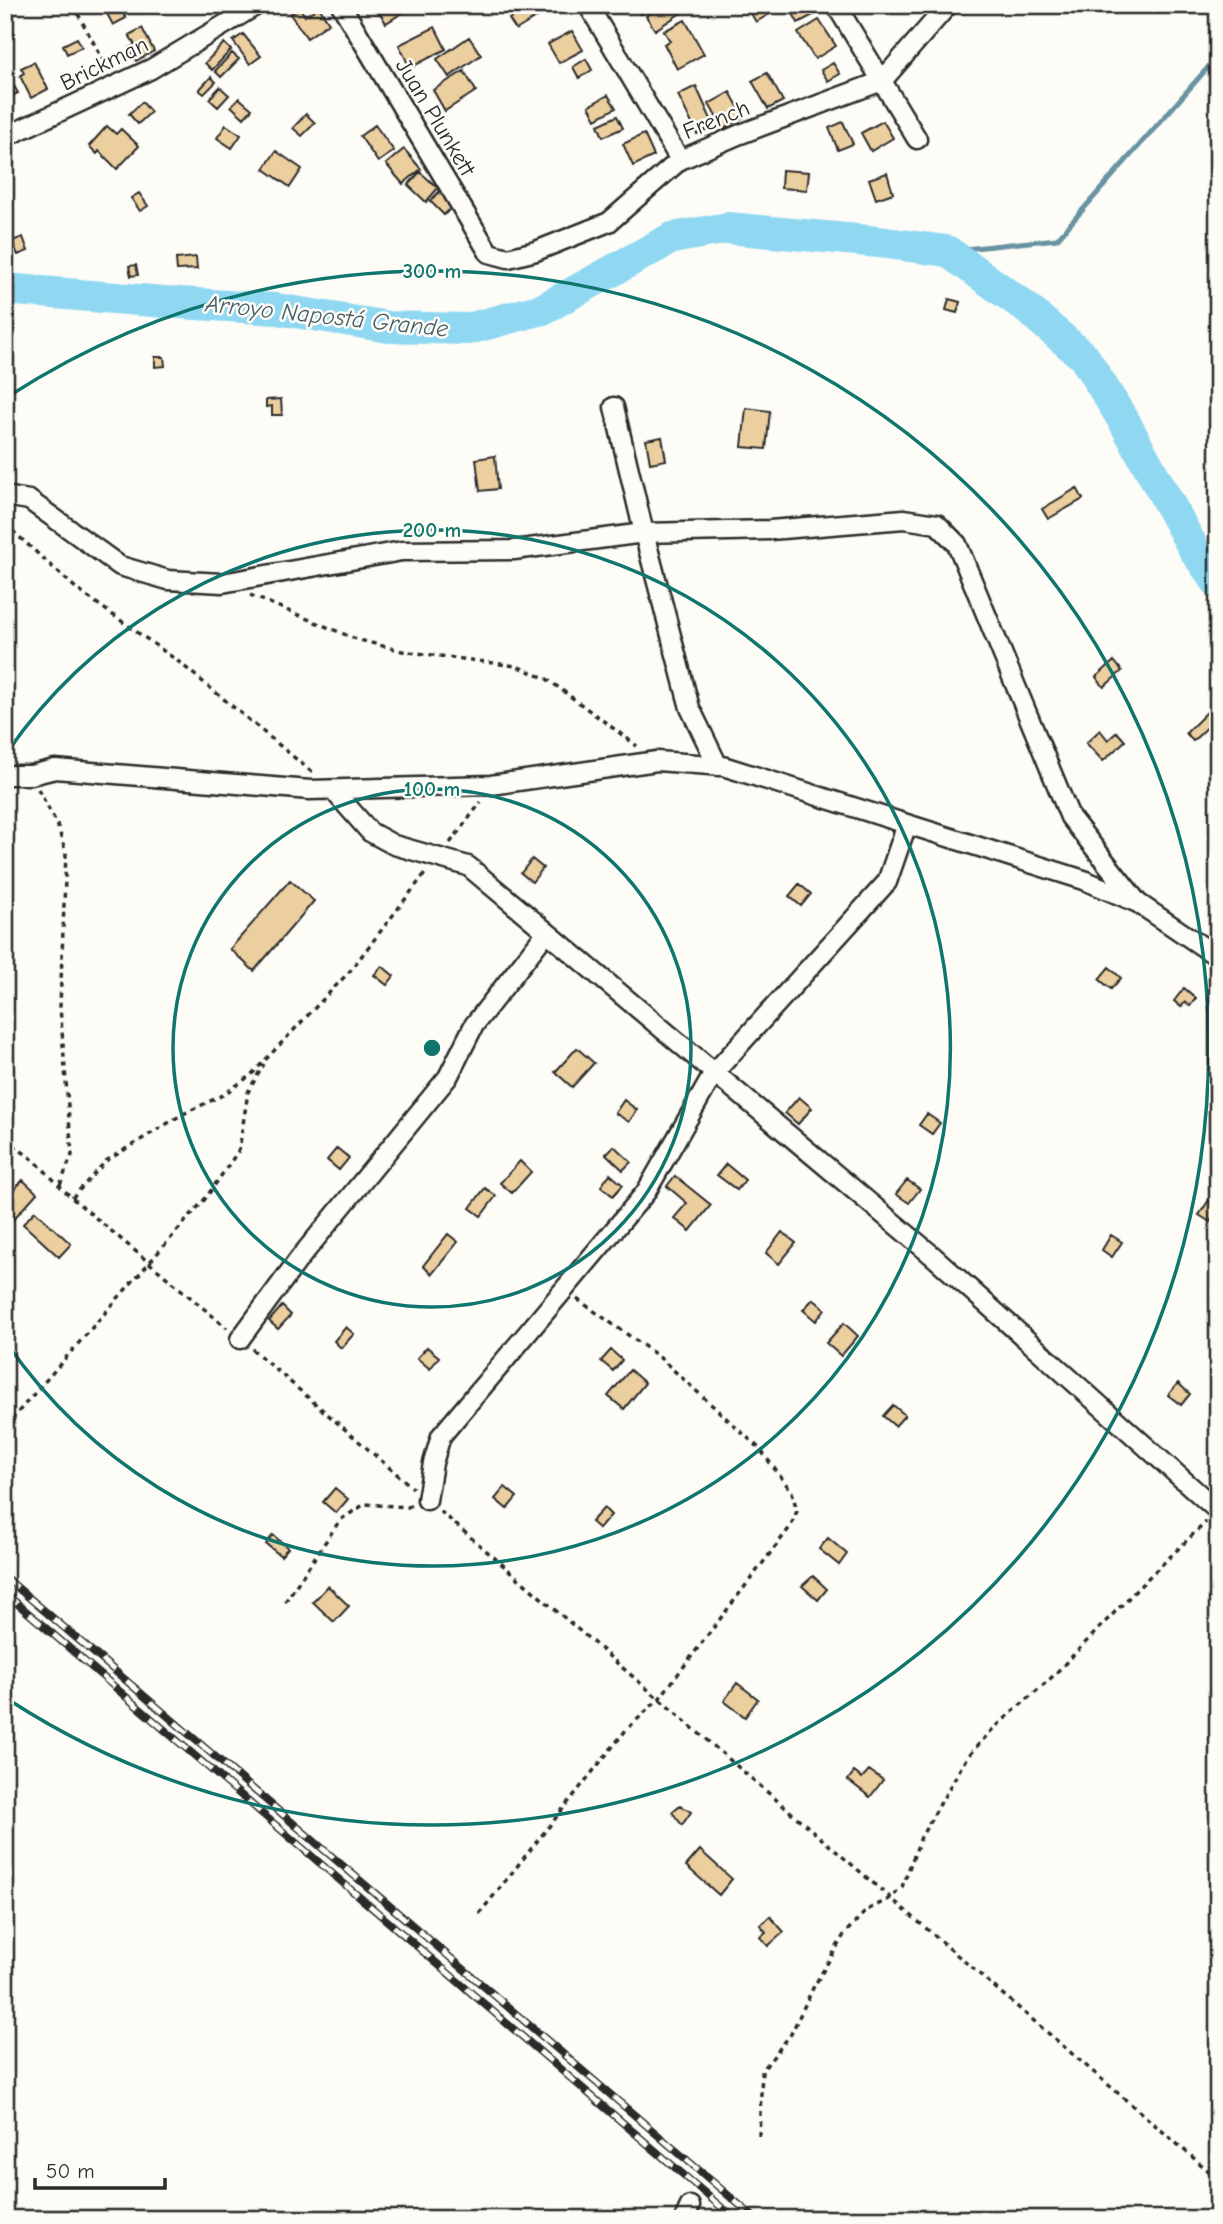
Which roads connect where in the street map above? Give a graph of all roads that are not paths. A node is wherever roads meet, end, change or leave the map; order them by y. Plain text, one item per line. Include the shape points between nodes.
1 (257, 5) edge
2 (341, 5) edge
3 (588, 5) edge
4 (836, 5) edge
5 (948, 5) edge
6 (882, 81) junction
7 (5, 137) edge
8 (917, 139) dead end
9 (680, 160) junction
10 (489, 253) joint
11 (614, 407) dead end
12 (5, 496) edge
13 (643, 533) junction
14 (718, 766) junction
15 (5, 775) edge
16 (333, 790) junction
17 (907, 824) junction
18 (1138, 903) junction
19 (547, 933) junction
20 (1218, 957) edge
21 (714, 1073) junction
22 (240, 1339) road end
23 (427, 1500) road end
24 (1218, 1511) edge

1 - 7 street, Brickman via 151,69
2 - 10 street, Juan Plunkett
3 - 9 street
4 - 6 street
5 - 6 street, French
6 - 8 street
6 - 9 street, French
9 - 10 street, French via 609,222 536,251 508,258
11 - 13 street
12 - 13 street via 29,500 120,566 168,580 222,583 402,551 514,550
13 - 14 street via 690,708
13 - 18 street via 770,530 904,519 937,524 957,544 1070,817
14 - 16 street via 657,761 491,785
14 - 17 street
15 - 16 street via 55,769
16 - 19 street via 370,832 394,845 468,866
17 - 18 street via 1084,880
17 - 21 street via 887,882
18 - 20 street
19 - 21 street
19 - 22 street via 474,1025 448,1077 299,1259
21 - 23 street via 646,1192 441,1436
21 - 24 street via 933,1256

